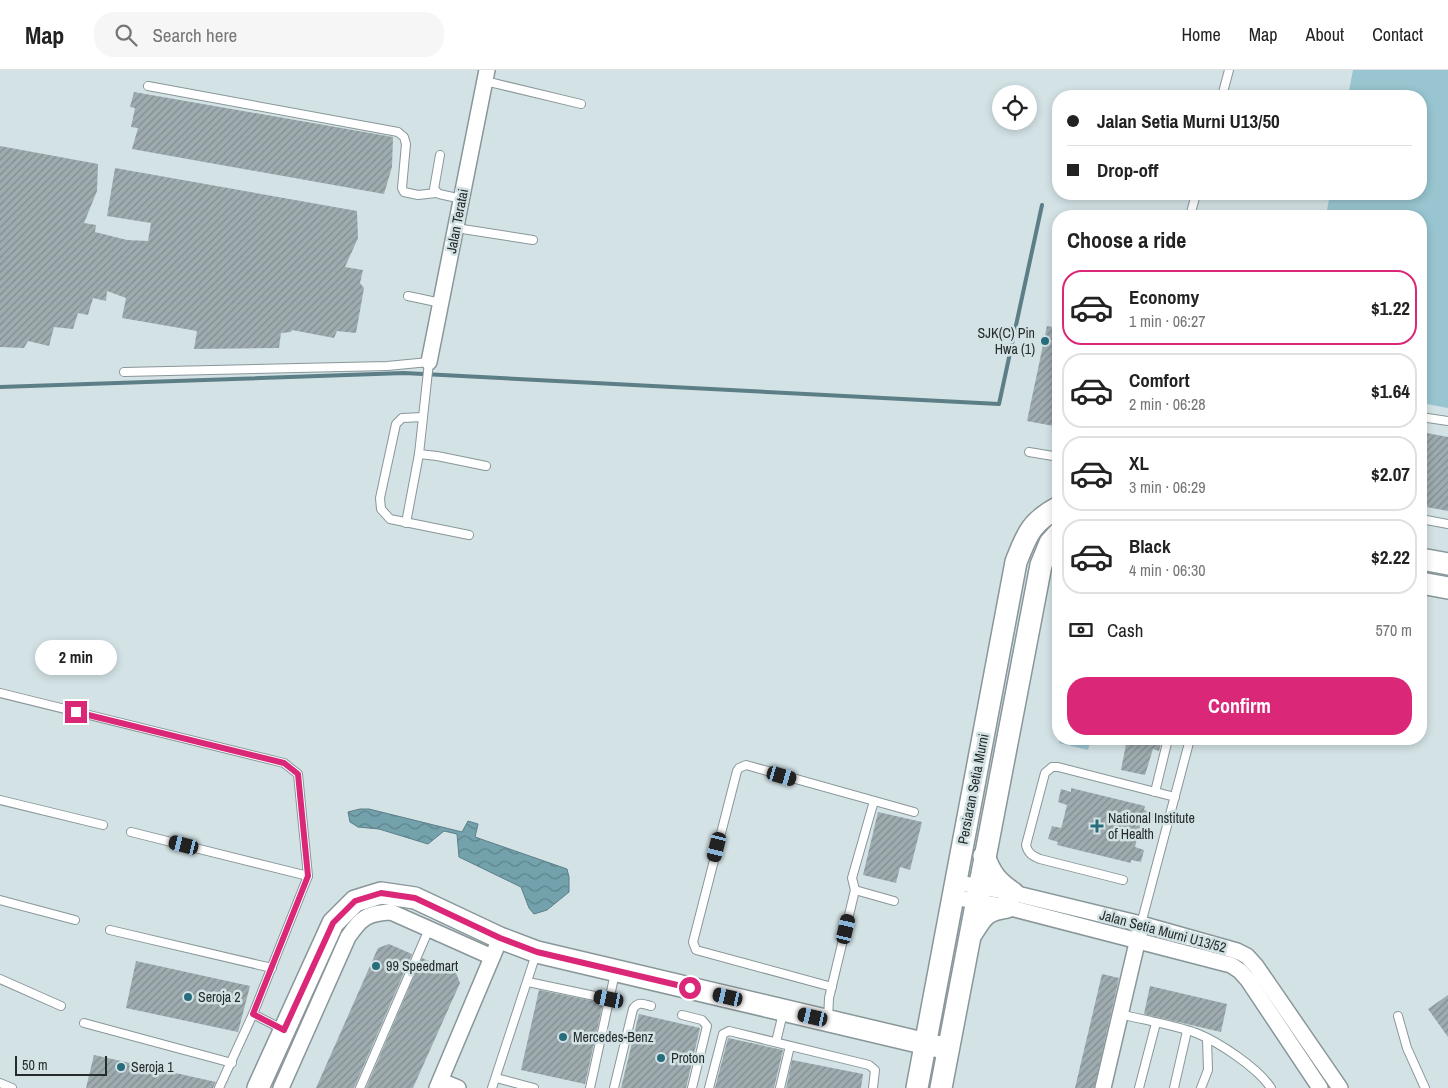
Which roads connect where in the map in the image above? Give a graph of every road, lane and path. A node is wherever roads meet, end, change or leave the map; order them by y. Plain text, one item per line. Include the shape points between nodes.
1 (1229, 70) edge
2 (486, 76) edge
3 (148, 86) dead end
4 (1224, 90) edge
5 (581, 104) dead end
6 (440, 154) dead end
7 (436, 193) junction
8 (462, 199) junction
9 (456, 228) junction
10 (533, 240) dead end
11 (408, 296) dead end
12 (441, 303) junction
13 (428, 367) junction
14 (124, 372) dead end
15 (423, 417) junction
16 (1427, 418) edge
17 (1448, 421) edge
18 (1029, 452) dead end
19 (419, 454) junction
20 (1052, 456) edge
21 (486, 466) dead end
22 (1052, 510) edge
23 (1427, 520) edge
24 (406, 523) junction
25 (1448, 524) edge
26 (470, 535) dead end
27 (1052, 541) edge
28 (1427, 560) edge
29 (1448, 564) edge
30 (1427, 583) edge
31 (1448, 588) edge
32 (0, 693) edge
33 (1167, 745) edge
34 (1188, 745) edge
35 (1155, 792) junction
36 (1175, 798) junction
37 (0, 800) edge
38 (874, 801) junction
39 (914, 812) dead end
40 (103, 825) dead end
41 (132, 832) dead end
42 (984, 856) junction
43 (308, 876) junction
44 (1123, 880) dead end
45 (954, 889) junction
46 (855, 890) junction
47 (977, 894) junction
48 (0, 900) edge
49 (894, 900) dead end
50 (1010, 900) junction
51 (75, 920) dead end
52 (1142, 924) junction
53 (429, 929) junction
54 (110, 930) dead end
55 (968, 939) junction
56 (1138, 940) junction
57 (496, 947) junction
58 (537, 952) junction
59 (272, 968) junction
60 (616, 970) junction
61 (0, 979) edge
62 (528, 982) junction
63 (832, 988) junction
64 (936, 988) junction
65 (609, 999) junction
66 (62, 1006) dead end
67 (651, 1006) dead end
68 (784, 1010) junction
69 (253, 1014) junction
70 (1120, 1014) junction
71 (682, 1015) dead end
72 (1398, 1016) dead end
73 (828, 1020) junction
74 (84, 1023) dead end
75 (1156, 1023) junction
76 (284, 1030) junction
77 (1187, 1031) junction
78 (885, 1034) junction
79 (1207, 1039) junction
80 (776, 1042) junction
81 (925, 1044) junction
82 (790, 1046) junction
83 (948, 1049) junction
84 (232, 1063) junction
85 (496, 1078) junction
86 (0, 1083) edge
87 (945, 1083) edge
88 (439, 1084) edge
89 (1316, 1085) edge
90 (12, 1088) edge
91 (220, 1088) edge
92 (260, 1088) edge
93 (281, 1088) edge
94 (360, 1088) edge
95 (458, 1088) edge
96 (492, 1088) edge
97 (534, 1088) edge
98 (590, 1088) edge
99 (614, 1088) edge
100 (692, 1088) edge
101 (709, 1088) edge
102 (780, 1088) edge
103 (873, 1088) edge
104 (916, 1088) edge
105 (1103, 1088) edge
106 (1139, 1088) edge
107 (1174, 1088) edge
108 (1202, 1088) edge
109 (1271, 1088) edge
110 (1340, 1088) edge
111 (1425, 1088) edge

1 - 4 lane
2 - 5 lane
2 - 8 street, Jalan Teratai
3 - 7 lane via 398,132 406,144 404,192 418,195
6 - 7 lane
7 - 8 lane
8 - 9 street, Jalan Teratai
9 - 10 lane
9 - 12 street, Jalan Teratai
11 - 12 lane
12 - 13 street, Jalan Teratai
13 - 14 lane
13 - 15 lane
15 - 19 lane
15 - 24 lane via 402,418 396,424 381,493 380,504 384,514
16 - 17 lane
18 - 20 lane
19 - 21 lane
19 - 24 lane
22 - 45 street, Persiaran Setia Murni via 1026,534 1016,562
23 - 25 lane
24 - 26 lane
27 - 42 street, Persiaran Setia Murni via 1041,565
28 - 29 street
30 - 31 street
32 - 43 lane via 284,763 298,774
33 - 35 lane
34 - 36 lane
35 - 36 lane
35 - 44 lane via 1058,767 1047,770 1043,776 1026,845 1031,855
36 - 52 lane
37 - 40 lane
38 - 39 lane
38 - 46 lane via 852,878
38 - 63 lane via 746,765 739,768 693,942 699,952
41 - 43 lane
42 - 47 street, Persiaran Setia Murni
42 - 50 street
43 - 59 lane
45 - 47 street, Jalan Setia Murni U13/52
45 - 64 street, Persiaran Setia Murni
46 - 49 lane
46 - 63 lane
47 - 50 street, Jalan Setia Murni U13/52
47 - 55 street, Persiaran Setia Murni
48 - 51 lane
50 - 52 street, Jalan Setia Murni U13/52
50 - 55 street via 986,912
50 - 56 street, Jalan Setia Murni U13/52
52 - 56 street
52 - 110 street, Jalan Setia Murni U13/52 via 1220,945 1247,956
53 - 57 street
53 - 93 street via 390,912 375,912 359,922 348,937
53 - 94 lane
54 - 59 lane
55 - 83 street, Persiaran Setia Murni
56 - 70 street
56 - 89 street, Jalan Setia Murni U13/52 via 1231,965 1240,971
57 - 58 street
57 - 76 street via 415,898 381,893 355,901 333,923
57 - 88 street
58 - 60 street
58 - 62 lane
59 - 69 lane
60 - 65 lane
60 - 68 street
61 - 66 lane
62 - 65 lane
62 - 85 lane
63 - 73 lane via 828,998
64 - 78 street via 913,1023
64 - 81 street, Persiaran Setia Murni
65 - 98 lane
67 - 99 lane via 639,1003 633,1009
68 - 73 street
68 - 80 lane
69 - 76 lane
69 - 84 lane
70 - 75 lane
70 - 105 street
71 - 100 lane via 702,1020 707,1026
72 - 111 lane via 1407,1048
73 - 78 street
74 - 84 lane
75 - 77 lane
75 - 106 lane
76 - 92 street
77 - 79 lane
77 - 107 lane
78 - 81 street
78 - 104 street via 908,1054
79 - 108 lane via 1208,1070
79 - 109 lane via 1257,1070
80 - 82 lane
80 - 101 lane via 729,1031 723,1034
81 - 83 street
81 - 104 street, Persiaran Setia Murni
82 - 102 lane
82 - 103 lane via 868,1065 875,1070
83 - 87 street, Persiaran Setia Murni
84 - 91 lane
85 - 96 lane
85 - 97 lane
86 - 90 lane
88 - 95 street

